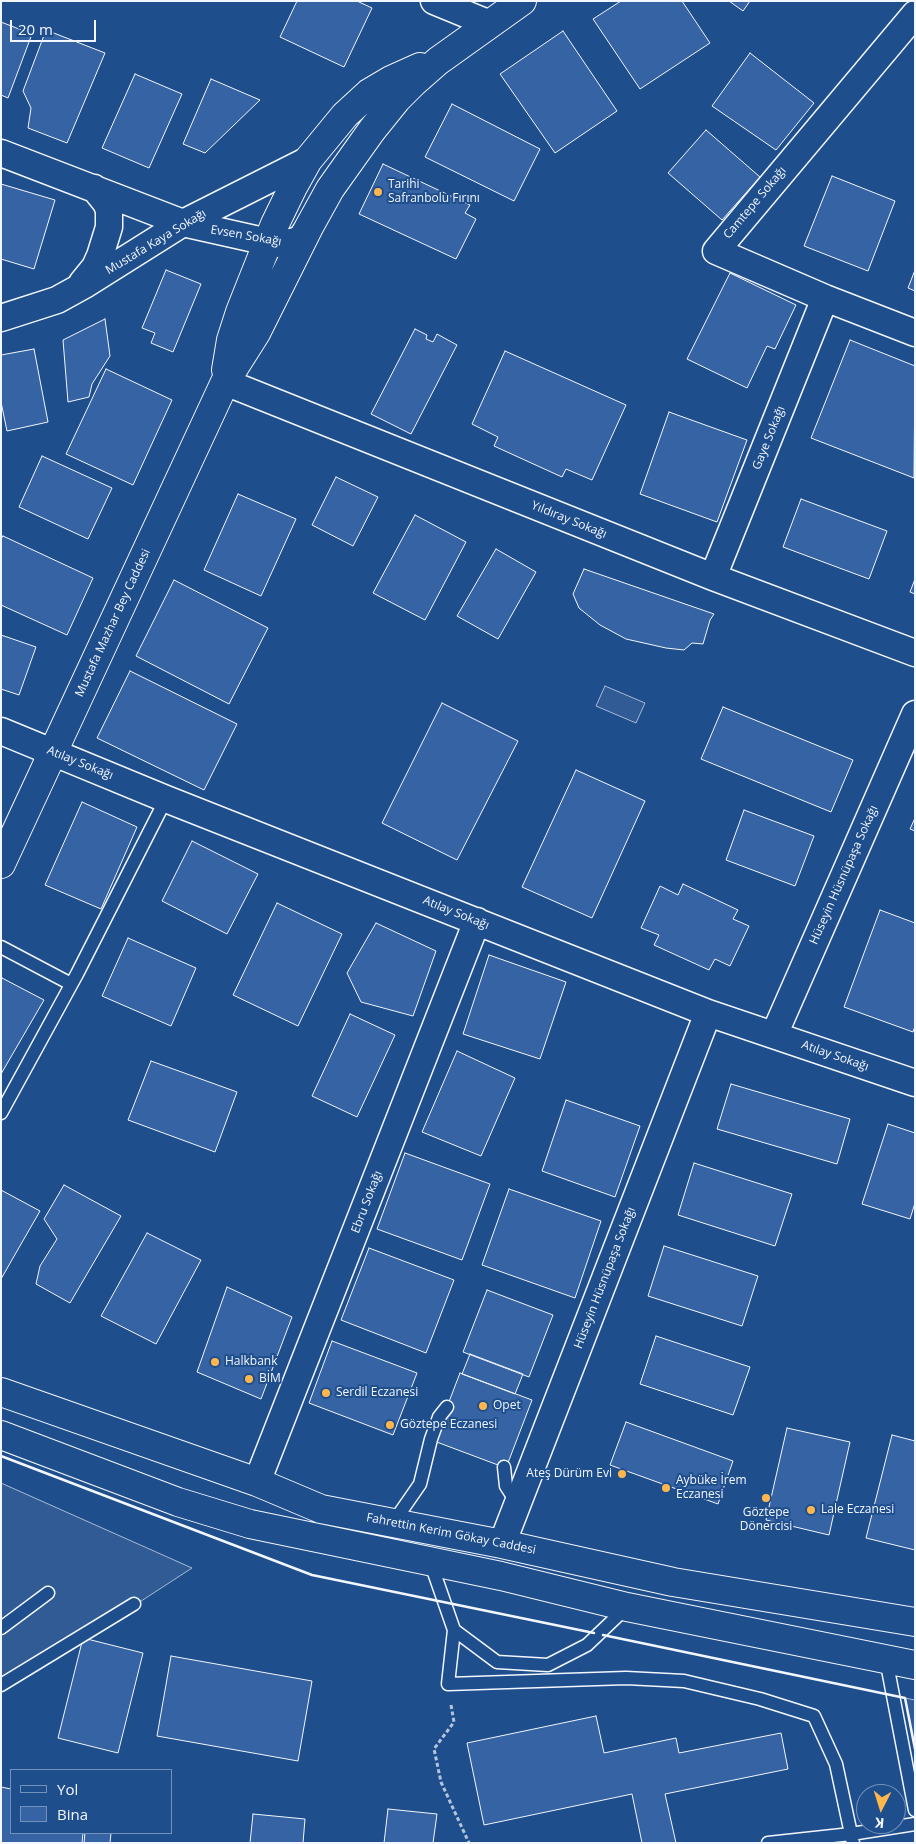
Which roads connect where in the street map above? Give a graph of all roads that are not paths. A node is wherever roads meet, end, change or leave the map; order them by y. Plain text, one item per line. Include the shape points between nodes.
1 (434, 1) edge
2 (522, 1) edge
3 (915, 14) edge
4 (490, 24) junction
5 (438, 61) junction
6 (1, 153) edge
7 (308, 160) junction
8 (94, 188) junction
9 (183, 223) junction
10 (309, 227) junction
11 (268, 242) junction
12 (71, 292) junction
13 (825, 298) junction
14 (1, 318) edge
15 (915, 334) edge
16 (225, 382) junction
17 (713, 578) junction
18 (915, 653) edge
19 (915, 714) edge
20 (1, 731) edge
21 (53, 751) junction
22 (166, 798) junction
23 (1, 864) edge
24 (477, 921) junction
25 (1, 946) edge
26 (71, 984) junction
27 (708, 1013) junction
28 (774, 1035) junction
29 (915, 1084) edge
30 (1, 1113) edge
31 (1, 1392) edge
32 (447, 1407) dead end
33 (1, 1435) edge
34 (504, 1467) dead end
35 (257, 1482) junction
36 (517, 1503) junction
37 (393, 1523) junction
38 (502, 1544) junction
39 (430, 1561) junction
40 (48, 1593) dead end
41 (134, 1604) dead end
42 (627, 1607) junction
43 (915, 1622) edge
44 (1, 1628) edge
45 (454, 1630) junction
46 (886, 1660) junction
47 (915, 1665) edge
48 (1, 1685) edge
49 (915, 1810) edge
50 (915, 1824) edge
51 (852, 1839) edge
52 (768, 1843) edge

1 - 4 street
2 - 4 main road, Mustafa Mazhar Bey Caddesi
3 - 13 street, Camtepe Sokağı via 716,250
4 - 5 main road, Mustafa Mazhar Bey Caddesi
5 - 7 main road, Mustafa Mazhar Bey Caddesi via 398,76 369,93 345,115
5 - 10 main road, Mustafa Mazhar Bey Caddesi via 397,99 372,130 330,189
6 - 8 street, Evsen Sokağı
7 - 9 street, Mustafa Kaya Sokağı
7 - 11 main road, Mustafa Mazhar Bey Caddesi
8 - 9 street, Evsen Sokağı
8 - 12 street via 109,210 108,236 95,266
9 - 11 street, Evsen Sokağı
9 - 12 street, Mustafa Kaya Sokağı
10 - 11 street, Evsen Sokağı via 296,241
10 - 16 main road, Mustafa Mazhar Bey Caddesi via 256,333
11 - 16 main road, Mustafa Mazhar Bey Caddesi via 235,326
12 - 14 street, Mustafa Kaya Sokağı via 38,308
13 - 15 street, Camtepe Sokağı
13 - 17 street, Gaye Sokağı
16 - 17 street, Yıldıray Sokağı
16 - 21 main road, Mustafa Mazhar Bey Caddesi
17 - 18 street, Yıldıray Sokağı
19 - 28 street, Hüseyin Hüsnüpaşa Sokağı
20 - 21 street, Atılay Sokağı
21 - 22 street, Atılay Sokağı
21 - 23 main road, Mustafa Mazhar Bey Caddesi
22 - 24 street, Atılay Sokağı
22 - 26 lane
24 - 27 street, Atılay Sokağı
24 - 35 street, Ebru Sokağı
25 - 26 lane
26 - 30 lane
27 - 28 street, Atılay Sokağı
27 - 36 street, Hüseyin Hüsnüpaşa Sokağı
28 - 29 street, Atılay Sokağı
31 - 35 main road, Fahrettin Kerim Gökay Caddesi
32 - 37 lane via 439,1416 420,1484
33 - 39 main road via 220,1516
34 - 36 lane via 506,1486
35 - 37 main road, Fahrettin Kerim Gökay Caddesi via 321,1509
36 - 38 street, Hüseyin Hüsnüpaşa Sokağı
37 - 38 main road, Fahrettin Kerim Gökay Caddesi
38 - 43 main road, Fahrettin Kerim Gökay Caddesi via 673,1582
39 - 42 main road
39 - 45 lane
40 - 44 lane
41 - 48 lane
42 - 45 lane via 587,1645 548,1665 497,1662
42 - 46 main road
45 - 51 lane via 448,1684 626,1678 684,1682 760,1699 814,1716 836,1764
46 - 47 main road
46 - 49 lane
50 - 51 lane
51 - 52 lane

